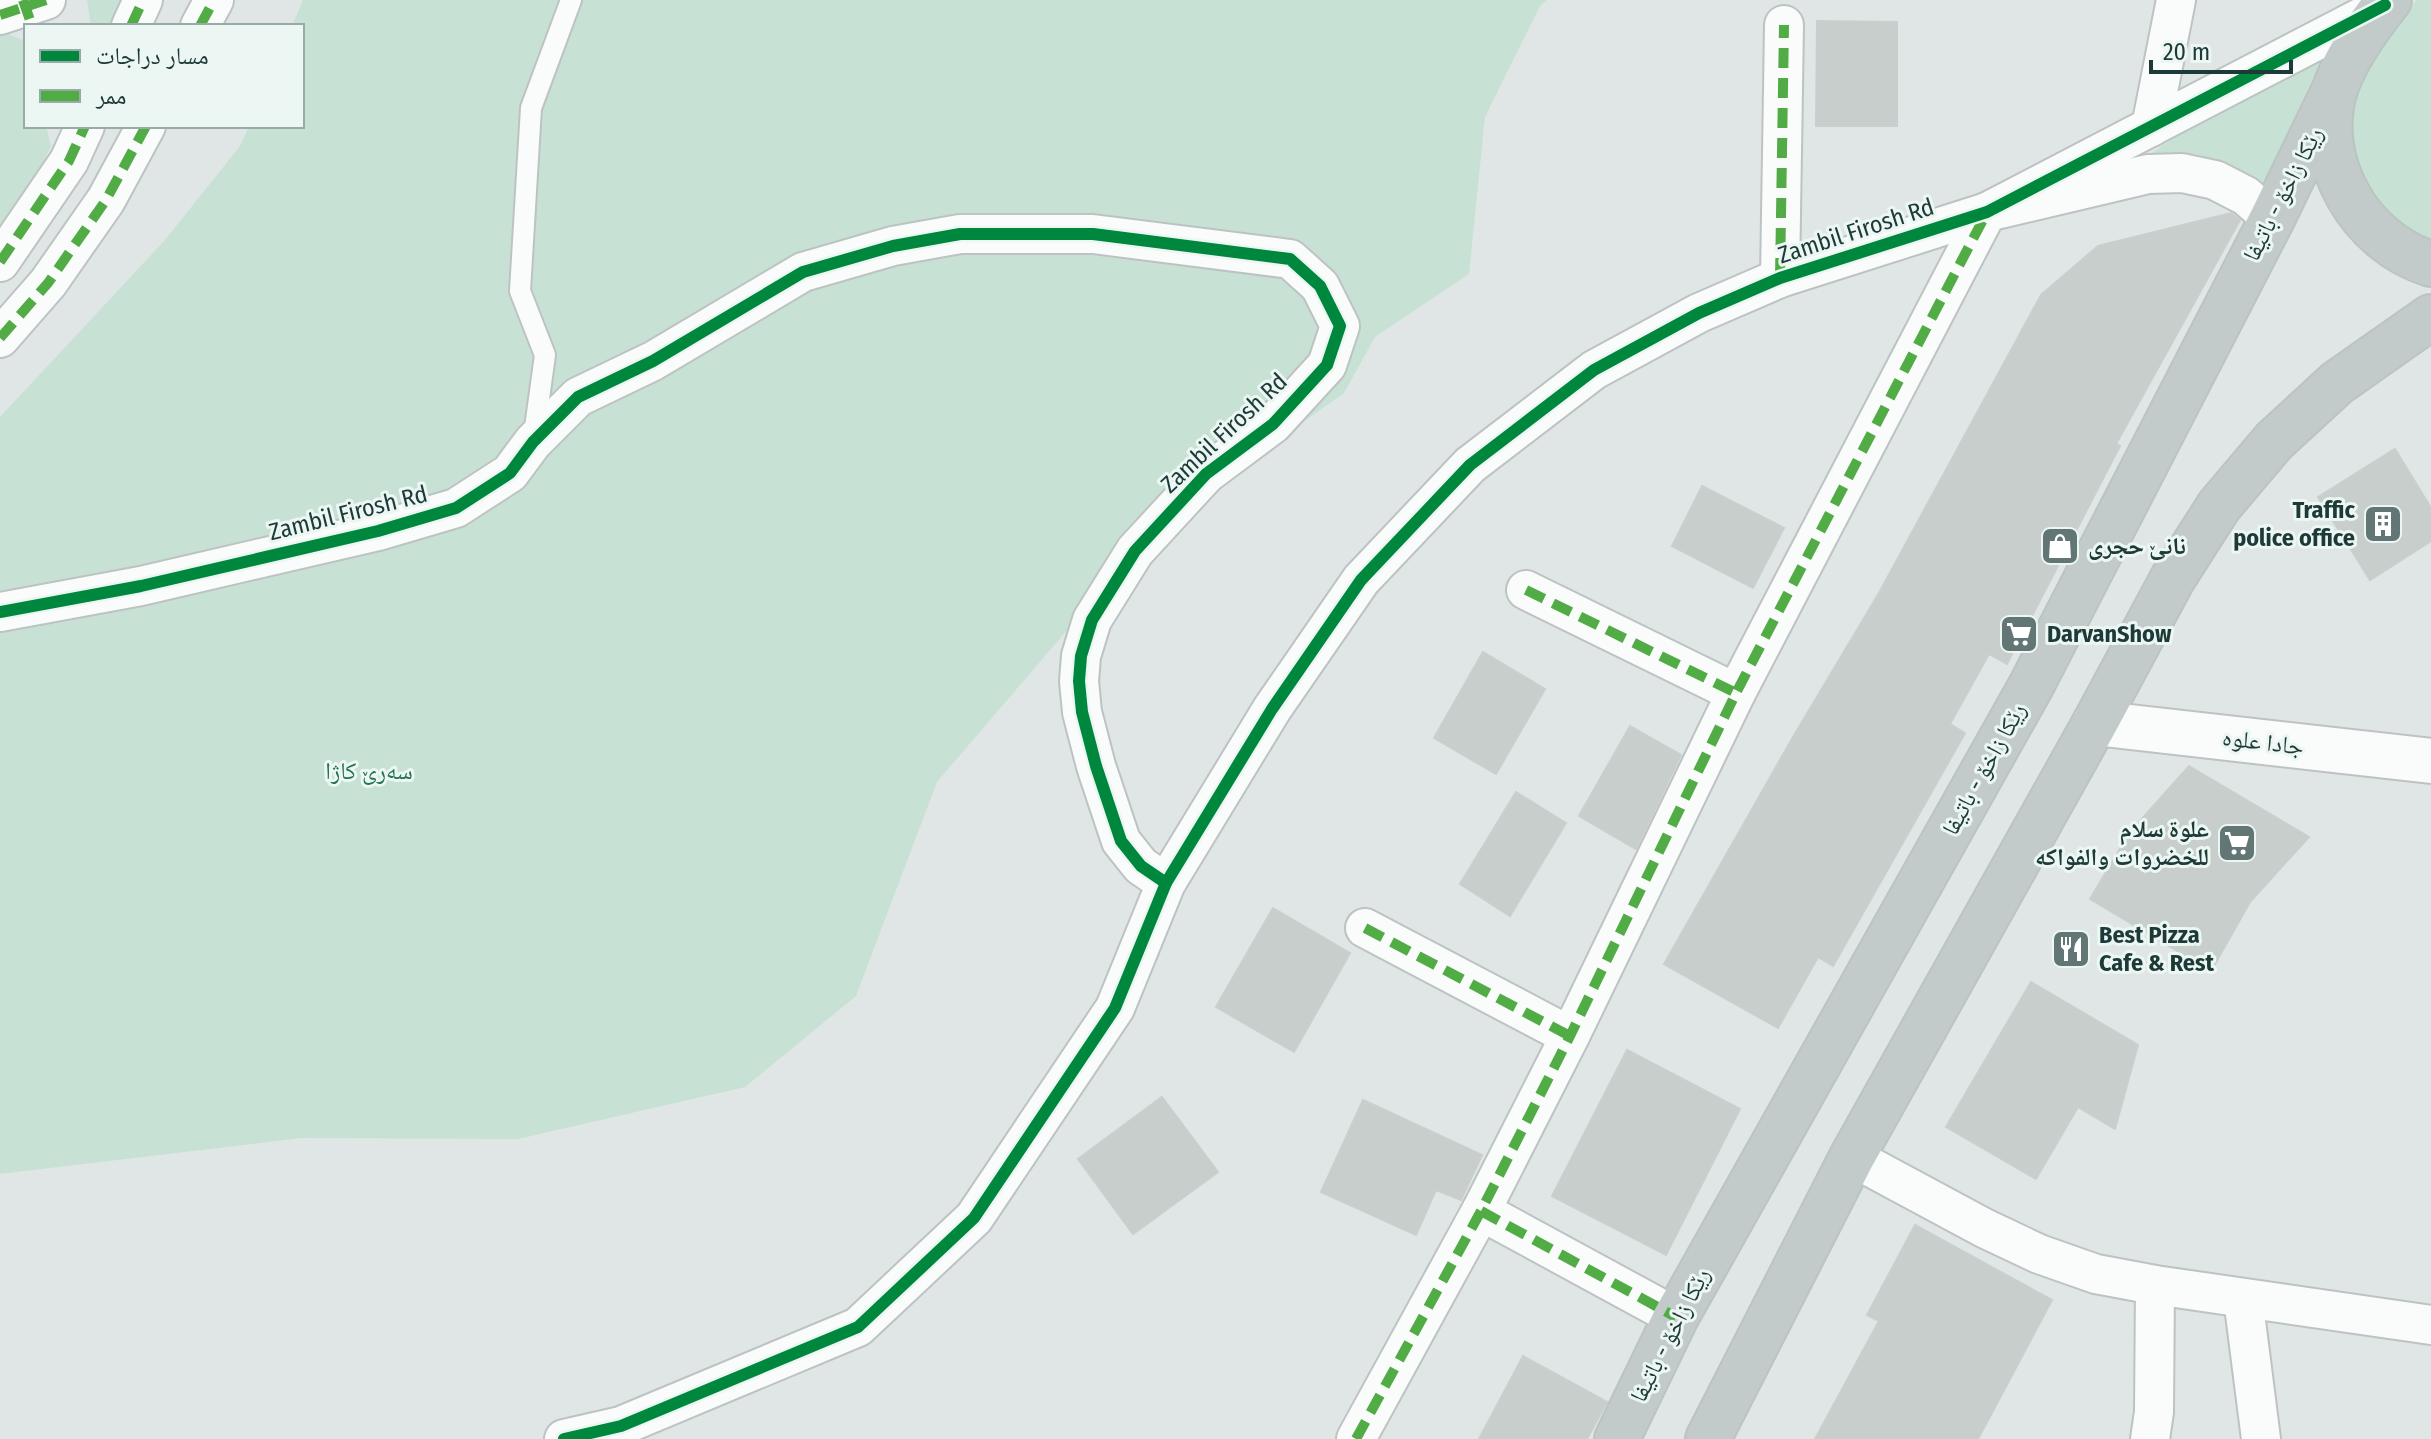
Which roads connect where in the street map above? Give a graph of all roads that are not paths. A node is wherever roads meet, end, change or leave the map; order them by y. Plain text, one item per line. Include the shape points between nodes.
1 (143, 0) edge
2 (214, 0) edge
3 (571, 0) edge
4 (2176, 0) edge
5 (2387, 3) edge
6 (132, 24) edge
7 (201, 24) edge
8 (1784, 25) dead end
9 (2335, 89) junction
10 (2151, 127) junction
11 (84, 128) edge
12 (145, 128) edge
13 (1987, 212) junction
14 (2272, 219) junction
15 (0, 262) edge
16 (2431, 264) edge
17 (1780, 278) junction
18 (2431, 317) edge
19 (0, 338) edge
20 (533, 442) junction
21 (1526, 590) dead end
22 (0, 612) edge
23 (1736, 693) junction
24 (2095, 723) junction
25 (2431, 761) edge
26 (1166, 883) junction
27 (1365, 928) dead end
28 (1570, 1036) junction
29 (1852, 1157) junction
30 (1481, 1211) junction
31 (2155, 1285) junction
32 (2243, 1298) junction
33 (1676, 1317) junction
34 (2431, 1325) edge
35 (564, 1439) edge
36 (1356, 1439) edge
37 (1617, 1439) edge
38 (1708, 1439) edge
39 (2150, 1439) edge
40 (2261, 1439) edge

1 - 6 street
2 - 7 street
3 - 20 lane via 531,108 520,291 545,355
4 - 10 street
5 - 9 highway, رێکا زاخۆ - باتیفا
5 - 10 street, Zambil Firosh Rd
8 - 17 street
9 - 14 highway, رێکا زاخۆ - باتیفا
9 - 16 highway via 2329,132 2338,176 2358,213 2389,244
10 - 13 street, Zambil Firosh Rd
11 - 15 street via 69,161
12 - 19 street via 106,200 48,283
13 - 14 street via 2148,174 2182,173 2236,190
13 - 17 street, Zambil Firosh Rd
13 - 23 street
14 - 33 highway, رێکا زاخۆ - باتیفا via 2031,686
17 - 26 street, Zambil Firosh Rd via 1699,313 1594,370 1470,465 1361,580 1272,709
18 - 24 highway via 2337,383 2274,441 2219,506 2173,578
20 - 22 street, Zambil Firosh Rd via 510,473 456,508 141,586
20 - 26 street, Zambil Firosh Rd via 578,397 653,361 803,272 893,246 960,234 1093,234 1290,259 1320,286 1340,326 1327,365 1273,424 1206,474 1135,551 1092,620 1081,656 1082,712 1121,841 1141,866
21 - 23 street
23 - 28 street
24 - 25 street, جادا علوه
24 - 29 highway
26 - 35 street via 1115,1008 974,1218 870,1316 858,1327 621,1426
27 - 28 street
28 - 30 street
29 - 31 street via 2039,1254 2096,1274
29 - 38 highway
30 - 33 street
30 - 36 street
31 - 32 street
31 - 39 street
32 - 34 street
32 - 40 street
33 - 37 highway, رێکا زاخۆ - باتیفا

